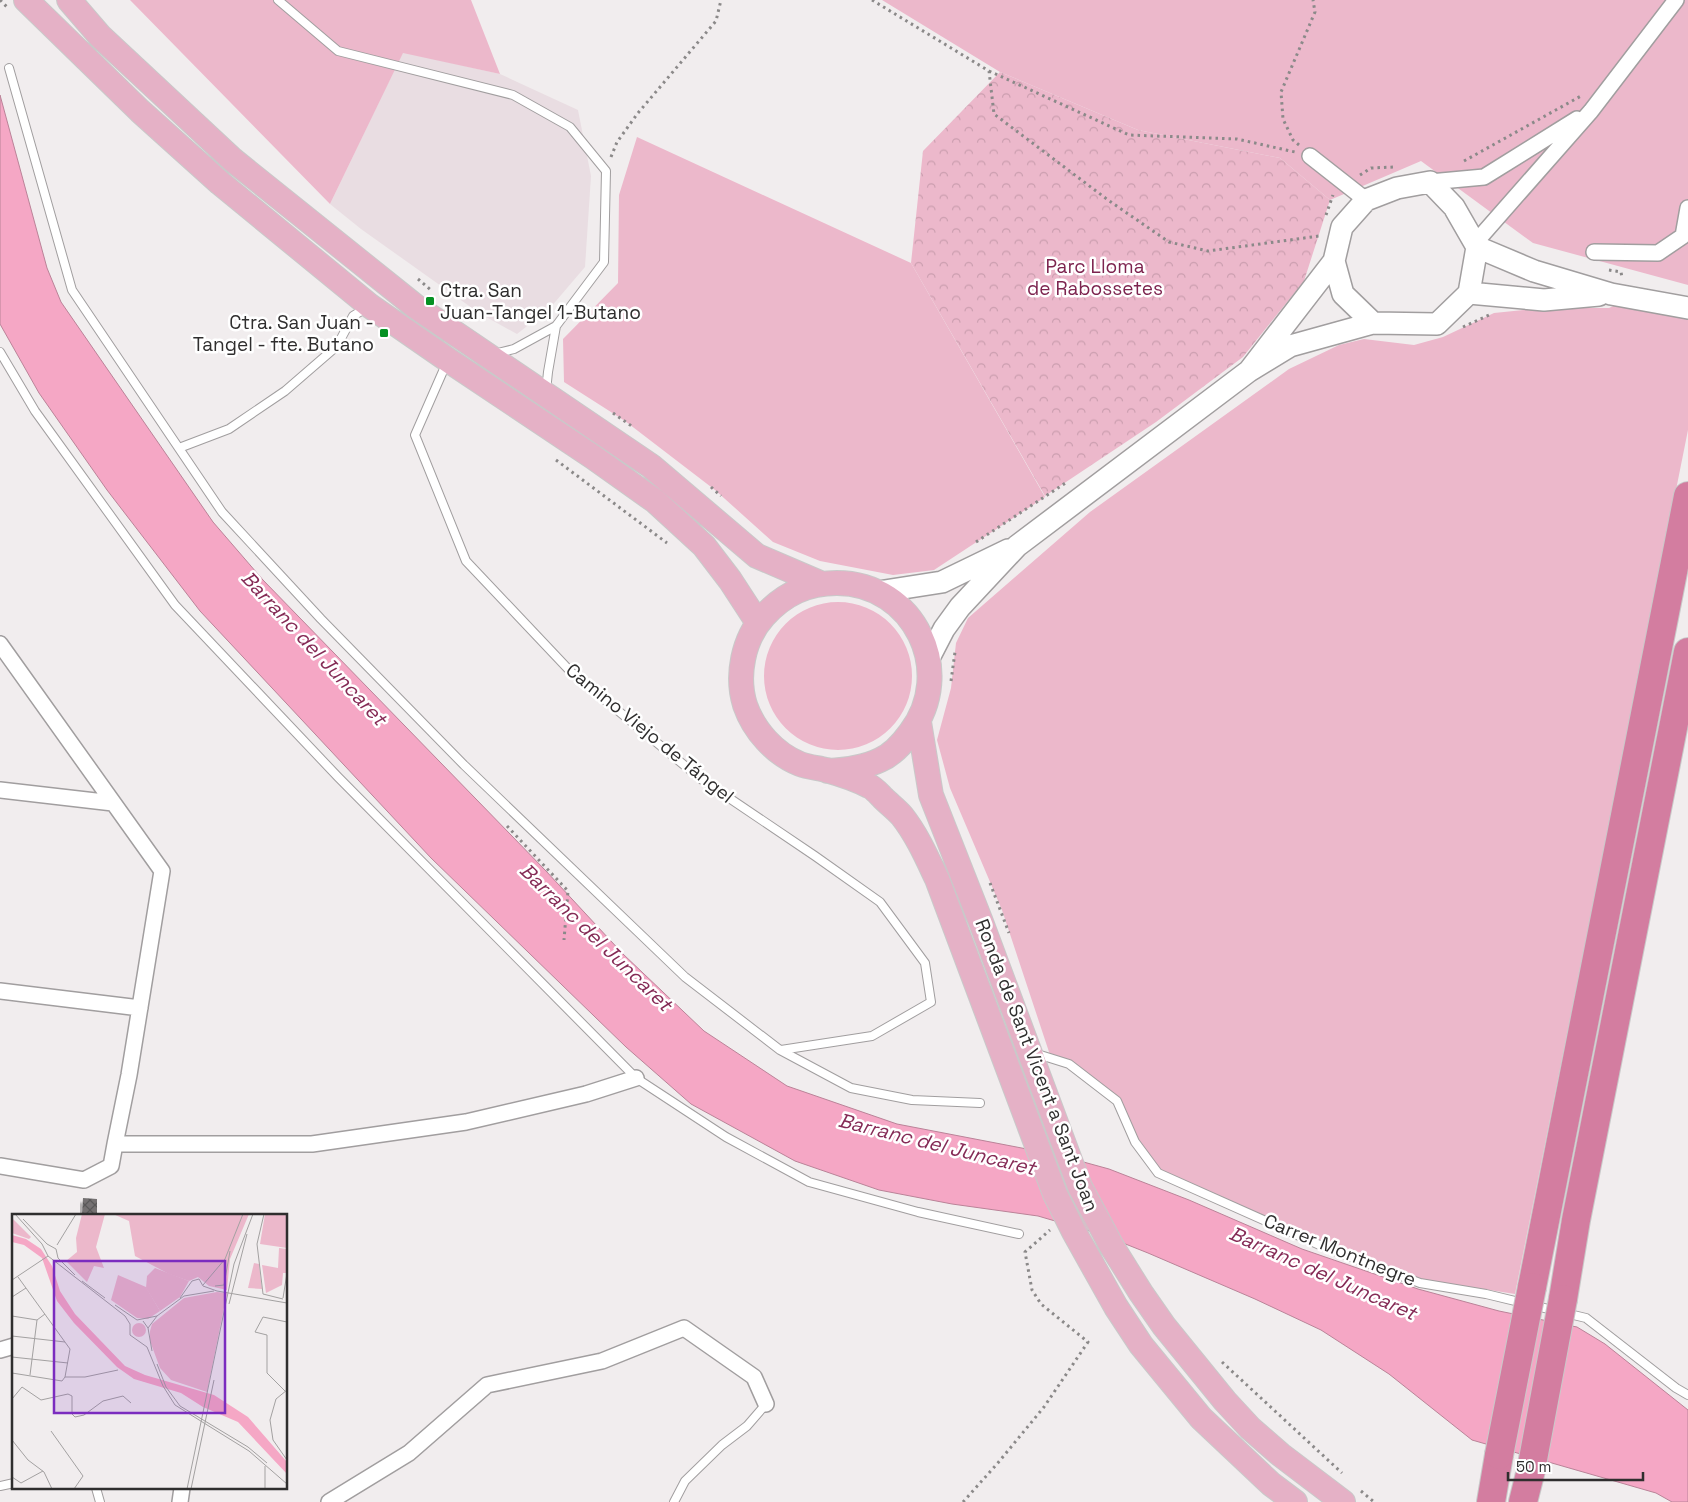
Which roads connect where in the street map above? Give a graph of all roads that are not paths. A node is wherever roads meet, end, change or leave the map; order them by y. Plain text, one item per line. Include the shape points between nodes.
1 (69, 0) edge
2 (278, 0) edge
3 (1676, 0) edge
4 (17, 4) edge
5 (9, 68) dead end
6 (1591, 111) junction
7 (1310, 156) road end
8 (1430, 182) junction
9 (1366, 200) junction
10 (1688, 208) edge
11 (1476, 245) junction
12 (1594, 252) dead end
13 (1334, 261) junction
14 (1469, 293) junction
15 (1618, 295) junction
16 (370, 306) junction
17 (1688, 308) edge
18 (1373, 323) junction
19 (556, 326) junction
20 (0, 352) edge
21 (487, 356) junction
22 (448, 360) junction
23 (1249, 370) junction
24 (546, 395) junction
25 (179, 448) junction
26 (1688, 496) edge
27 (1018, 546) junction
28 (820, 583) junction
29 (878, 592) junction
30 (758, 623) junction
31 (0, 644) edge
32 (1688, 652) edge
33 (929, 658) junction
34 (919, 722) junction
35 (828, 771) junction
36 (0, 790) edge
37 (113, 804) junction
38 (0, 991) edge
39 (140, 1008) junction
40 (780, 1050) junction
41 (1029, 1051) junction
42 (636, 1078) junction
43 (980, 1102) dead end
44 (115, 1144) junction
45 (0, 1166) edge
46 (1019, 1234) dead end
47 (1688, 1395) edge
48 (766, 1404) joint
49 (1350, 1495) edge
50 (329, 1502) edge
51 (674, 1502) edge
52 (1295, 1502) edge
53 (1491, 1502) edge
54 (1523, 1502) edge

1 - 21 main road, Ronda de Sant Vicent a Sant Joan via 100,36 233,160 415,306
2 - 19 lane via 338,51 513,96 570,127 606,171 604,262
3 - 6 street
4 - 16 main road via 220,183
5 - 25 lane via 72,290
6 - 8 street via 1484,177
6 - 11 street
7 - 9 street
8 - 9 main road via 1397,188
8 - 11 main road via 1454,207
9 - 13 main road via 1342,228
10 - 12 street via 1683,236 1658,253
11 - 14 main road
11 - 15 main road via 1534,271
13 - 18 main road via 1343,294
13 - 23 main road
14 - 15 main road via 1544,300
14 - 18 main road via 1437,324
15 - 17 main road
16 - 22 main road
16 - 25 lane via 353,316 337,346 285,391 230,430
18 - 23 main road via 1290,346
19 - 21 lane via 514,349
19 - 24 lane
20 - 42 lane via 35,411 175,605 338,777
21 - 24 main road, Ronda de Sant Vicent a Sant Joan
22 - 30 main road via 655,501 704,546
22 - 40 lane, Camino Viejo de Tángel via 415,435 466,560 571,672 701,779 880,902 924,963 931,1002 872,1036
23 - 27 main road
24 - 28 main road, Ronda de Sant Vicent a Sant Joan via 652,466 757,556
25 - 40 lane via 222,512 464,765 685,977
26 - 53 highway, bridge
27 - 29 main road via 942,582
27 - 33 main road via 960,607
28 - 29 main road, Ronda de Sant Vicent a Sant Joan via 850,583
28 - 30 main road, Ronda de Sant Vicent a Sant Joan via 796,591 775,604
29 - 33 main road, Ronda de Sant Vicent a Sant Joan via 902,609 919,631
30 - 35 main road, Ronda de Sant Vicent a Sant Joan via 745,648 741,676 745,704 757,730 776,750 800,764
31 - 37 street
32 - 54 highway, bridge
33 - 34 main road, Ronda de Sant Vicent a Sant Joan via 931,680
34 - 35 main road, Ronda de Sant Vicent a Sant Joan via 902,744 881,760 855,769
34 - 41 main road, Ronda de Sant Vicent a Sant Joan via 931,795
35 - 52 main road, Ronda de Sant Vicent a Sant Joan via 870,786 902,816 920,844 956,927 1055,1194 1063,1230 1140,1345 1201,1418 1271,1484
36 - 37 street
37 - 39 street via 162,871
38 - 39 street
39 - 44 street
40 - 43 lane via 851,1088 912,1100
41 - 47 lane, Carrer Montnegre via 1069,1064 1117,1101 1135,1142 1158,1173 1324,1247 1420,1283 1486,1294 1586,1318
41 - 49 main road, Ronda de Sant Vicent a Sant Joan via 1080,1187 1141,1293 1250,1428 1281,1456
42 - 44 street via 586,1094 466,1122 312,1144
42 - 46 lane via 726,1137 809,1182 918,1212
44 - 45 street via 111,1166 84,1180
48 - 50 street via 754,1377 684,1328 602,1361 487,1385 409,1453
48 - 51 lane via 747,1426 685,1481

